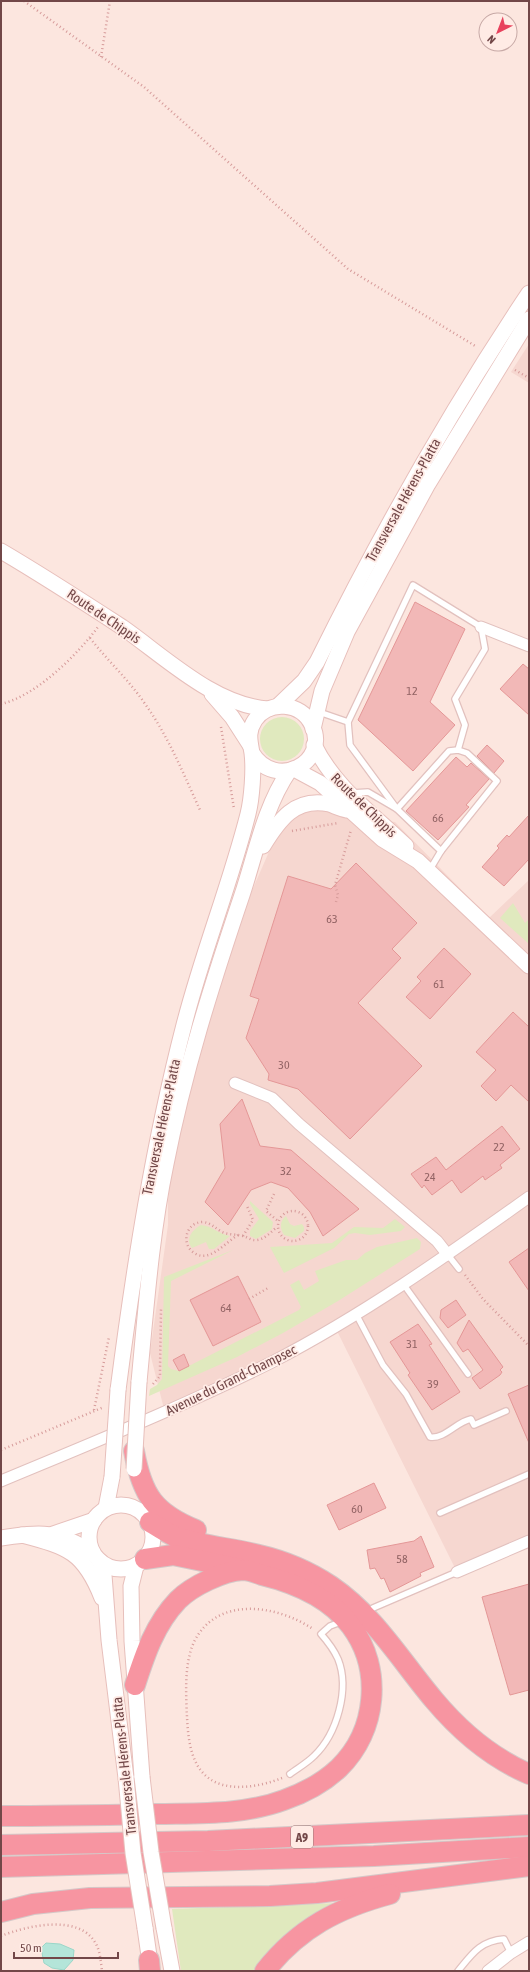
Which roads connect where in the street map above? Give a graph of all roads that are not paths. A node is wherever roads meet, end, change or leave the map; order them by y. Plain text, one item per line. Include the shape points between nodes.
1 (529, 293) edge
2 (529, 319) edge
3 (1, 551) edge
4 (481, 627) junction
5 (529, 646) edge
6 (204, 686) junction
7 (273, 708) junction
8 (318, 711) junction
9 (348, 722) junction
10 (313, 729) junction
11 (314, 745) junction
12 (251, 749) junction
13 (458, 750) junction
14 (292, 770) junction
15 (349, 794) junction
16 (396, 809) junction
17 (352, 818) junction
18 (442, 851) junction
19 (252, 864) junction
20 (423, 866) junction
21 (529, 966) edge
22 (235, 1083) dead end
23 (529, 1197) edge
24 (448, 1255) junction
25 (459, 1269) road end
26 (404, 1284) junction
27 (356, 1314) junction
28 (468, 1374) dead end
29 (506, 1412) dead end
30 (135, 1462) junction
31 (529, 1474) edge
32 (1, 1481) edge
33 (106, 1508) junction
34 (440, 1513) dead end
35 (145, 1517) junction
36 (94, 1520) junction
37 (53, 1534) junction
38 (22, 1535) junction
39 (1, 1538) edge
40 (529, 1541) edge
41 (97, 1557) junction
42 (245, 1561) junction
43 (140, 1562) junction
44 (457, 1572) joint
45 (373, 1608) dead end
46 (107, 1612) junction
47 (338, 1623) dead end
48 (135, 1685) junction
49 (290, 1774) road end
50 (529, 1774) edge
51 (1, 1816) edge
52 (529, 1825) edge
53 (1, 1845) edge
54 (529, 1847) edge
55 (529, 1866) edge
56 (1, 1867) edge
57 (467, 1874) junction
58 (1, 1912) edge
59 (529, 1942) edge
60 (511, 1953) junction
61 (150, 1967) edge
62 (172, 1971) edge
63 (265, 1971) edge
64 (458, 1971) edge
65 (488, 1971) edge

1 - 7 main road, Transversale Hérens-Platta via 415,476 317,662 304,681
2 - 8 main road, Transversale Hérens-Platta via 428,484 374,582 329,672
3 - 6 main road, Route de Chippis via 105,616
4 - 5 street
4 - 9 lane via 413,585
4 - 13 lane via 485,649 455,699 465,725
6 - 7 main road, Route de Chippis via 245,705
6 - 12 main road, Route de Chippis via 232,717
7 - 10 main road via 289,707 298,710 309,720
7 - 12 main road via 260,714 252,724 249,734
8 - 9 lane
8 - 10 main road, Transversale Hérens-Platta
9 - 16 lane via 350,745
10 - 11 main road
11 - 14 main road via 307,760
11 - 15 main road, Route de Chippis via 332,776
12 - 14 main road via 258,762 267,768 278,772
12 - 33 main road, Transversale Hérens-Platta, bridge via 248,812 196,979 161,1117 128,1312 118,1390 112,1477
13 - 16 lane via 449,751
13 - 18 lane via 467,753 497,781
14 - 17 main road, Route de Chippis via 320,783
14 - 19 main road, Transversale Hérens-Platta via 278,787 266,814
15 - 16 lane via 368,792
15 - 20 main road, Route de Chippis
16 - 18 lane
17 - 19 main road via 321,803 293,809 279,821
17 - 20 main road, Route de Chippis
18 - 20 lane
19 - 30 main road, Transversale Hérens-Platta, bridge via 198,1028 166,1164 154,1238 139,1382
20 - 21 main road, Route de Chippis
22 - 24 street via 272,1098 304,1129 437,1241
23 - 24 street, Avenue du Grand-Champsec
24 - 25 lane
24 - 26 street, Avenue du Grand-Champsec
26 - 27 street, Avenue du Grand-Champsec
26 - 28 lane
27 - 29 lane via 383,1365 406,1394 430,1437 437,1438 465,1420 471,1419 474,1425
27 - 32 street, Avenue du Grand-Champsec via 273,1361 165,1413
30 - 35 main road, Transversale Hérens-Platta via 134,1482
30 - 42 highway via 147,1493 162,1512
31 - 34 lane
33 - 35 main road via 124,1505
33 - 36 main road
35 - 42 highway via 182,1538
35 - 43 main road via 153,1539 150,1552
36 - 37 main road
36 - 41 main road via 89,1533 90,1546
37 - 38 main road
37 - 41 main road via 81,1544
38 - 39 main road
38 - 46 main road via 60,1546 74,1554 86,1566
40 - 44 street
41 - 43 main road via 116,1568 123,1569
41 - 46 main road, Transversale Hérens-Platta via 104,1575
42 - 43 highway via 173,1555
42 - 48 highway via 189,1591 179,1600 156,1631
42 - 50 highway via 279,1560 319,1579 344,1596 384,1636 434,1700 458,1726 494,1754
42 - 51 highway via 320,1599 347,1621 362,1644 371,1673 370,1712 359,1742 338,1768 323,1781 303,1792 282,1801 245,1810 208,1813
43 - 48 main road, Transversale Hérens-Platta via 131,1592
44 - 45 lane
46 - 61 main road, Transversale Hérens-Platta, bridge via 133,1853
47 - 49 lane via 321,1634 335,1653 341,1668 340,1708 335,1724 320,1750
48 - 62 main road, Transversale Hérens-Platta, bridge via 151,1852
52 - 53 highway, A9 via 239,1840
54 - 56 highway, A9 via 358,1857
55 - 57 highway
57 - 58 highway via 317,1893 90,1898 33,1904
57 - 63 highway via 375,1898 334,1913 296,1938
59 - 60 street
60 - 64 lane via 504,1939 490,1940 473,1953
60 - 65 street

